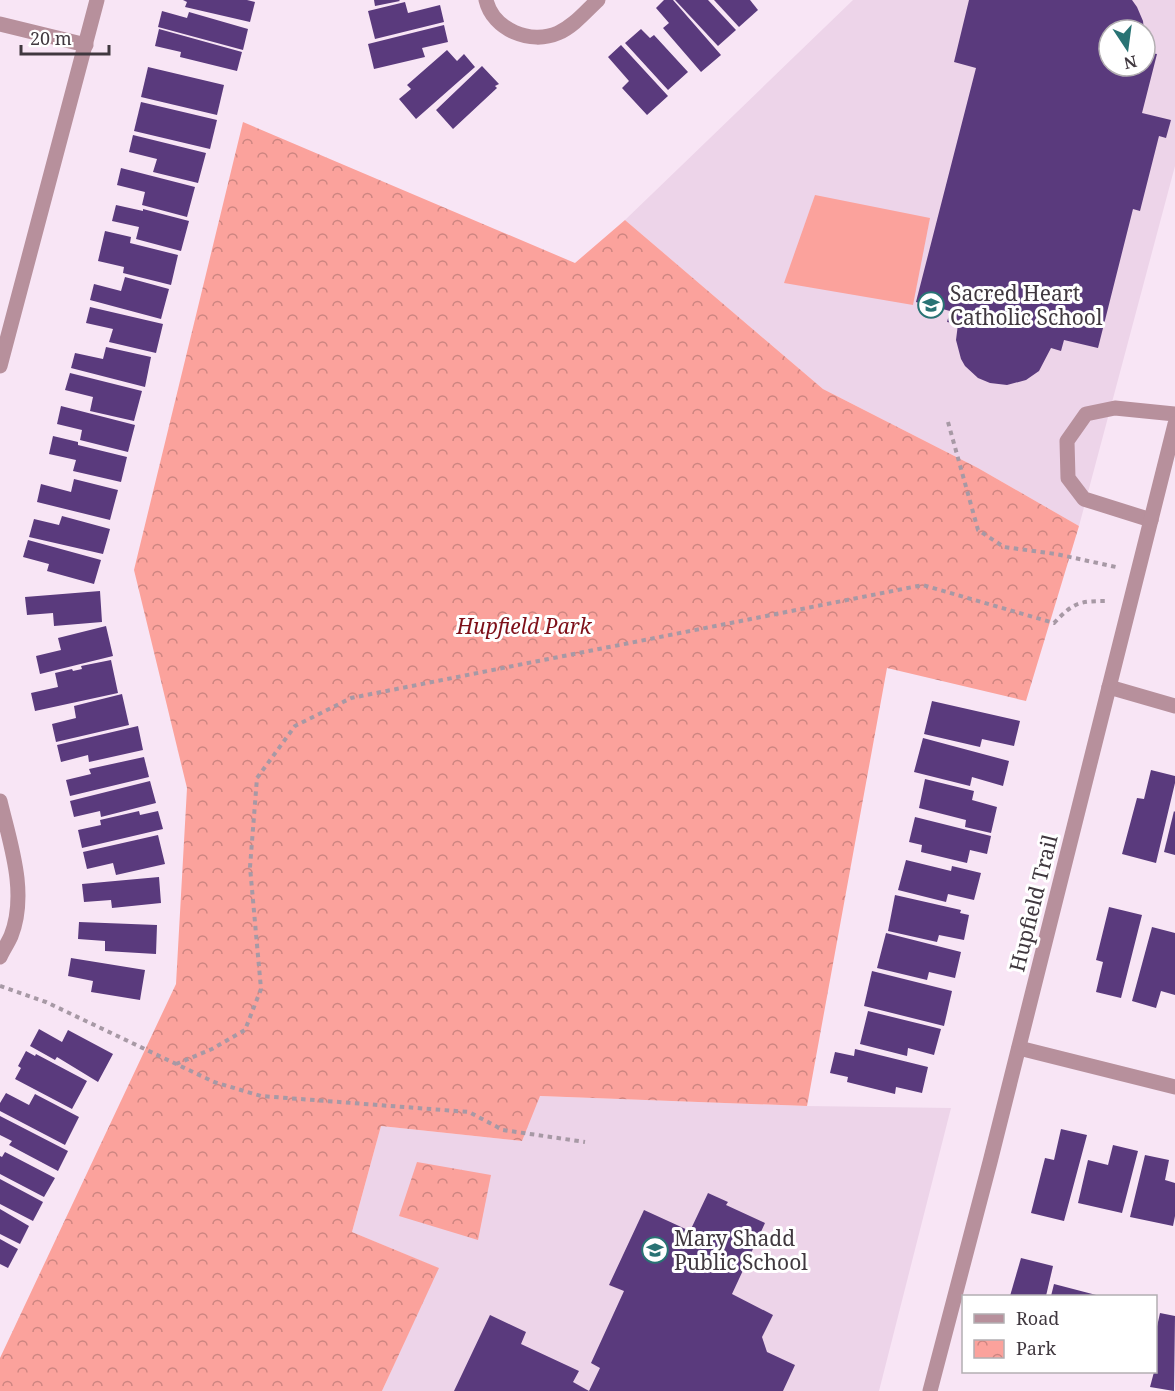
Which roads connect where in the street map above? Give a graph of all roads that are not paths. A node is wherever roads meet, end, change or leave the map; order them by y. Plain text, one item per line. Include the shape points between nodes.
1 (97, 0) edge
2 (486, 0) edge
3 (598, 0) edge
4 (0, 24) edge
5 (86, 45) junction
6 (0, 366) edge
7 (1175, 414) edge
8 (1175, 424) edge
9 (1151, 520) junction
10 (1109, 687) junction
11 (1175, 706) edge
12 (0, 801) edge
13 (0, 957) edge
14 (1019, 1048) junction
15 (1175, 1087) edge
16 (930, 1391) edge

1 - 5 street
2 - 3 street via 500,23 513,32 536,37 570,27
4 - 5 street
5 - 6 street
7 - 9 street via 1115,408 1086,414 1067,441 1068,478 1084,499
8 - 9 street, Hupfield Trail
9 - 10 street, Hupfield Trail
10 - 11 street
10 - 14 street, Hupfield Trail
12 - 13 street via 15,863 17,902 11,934
14 - 15 street
14 - 16 street, Hupfield Trail

